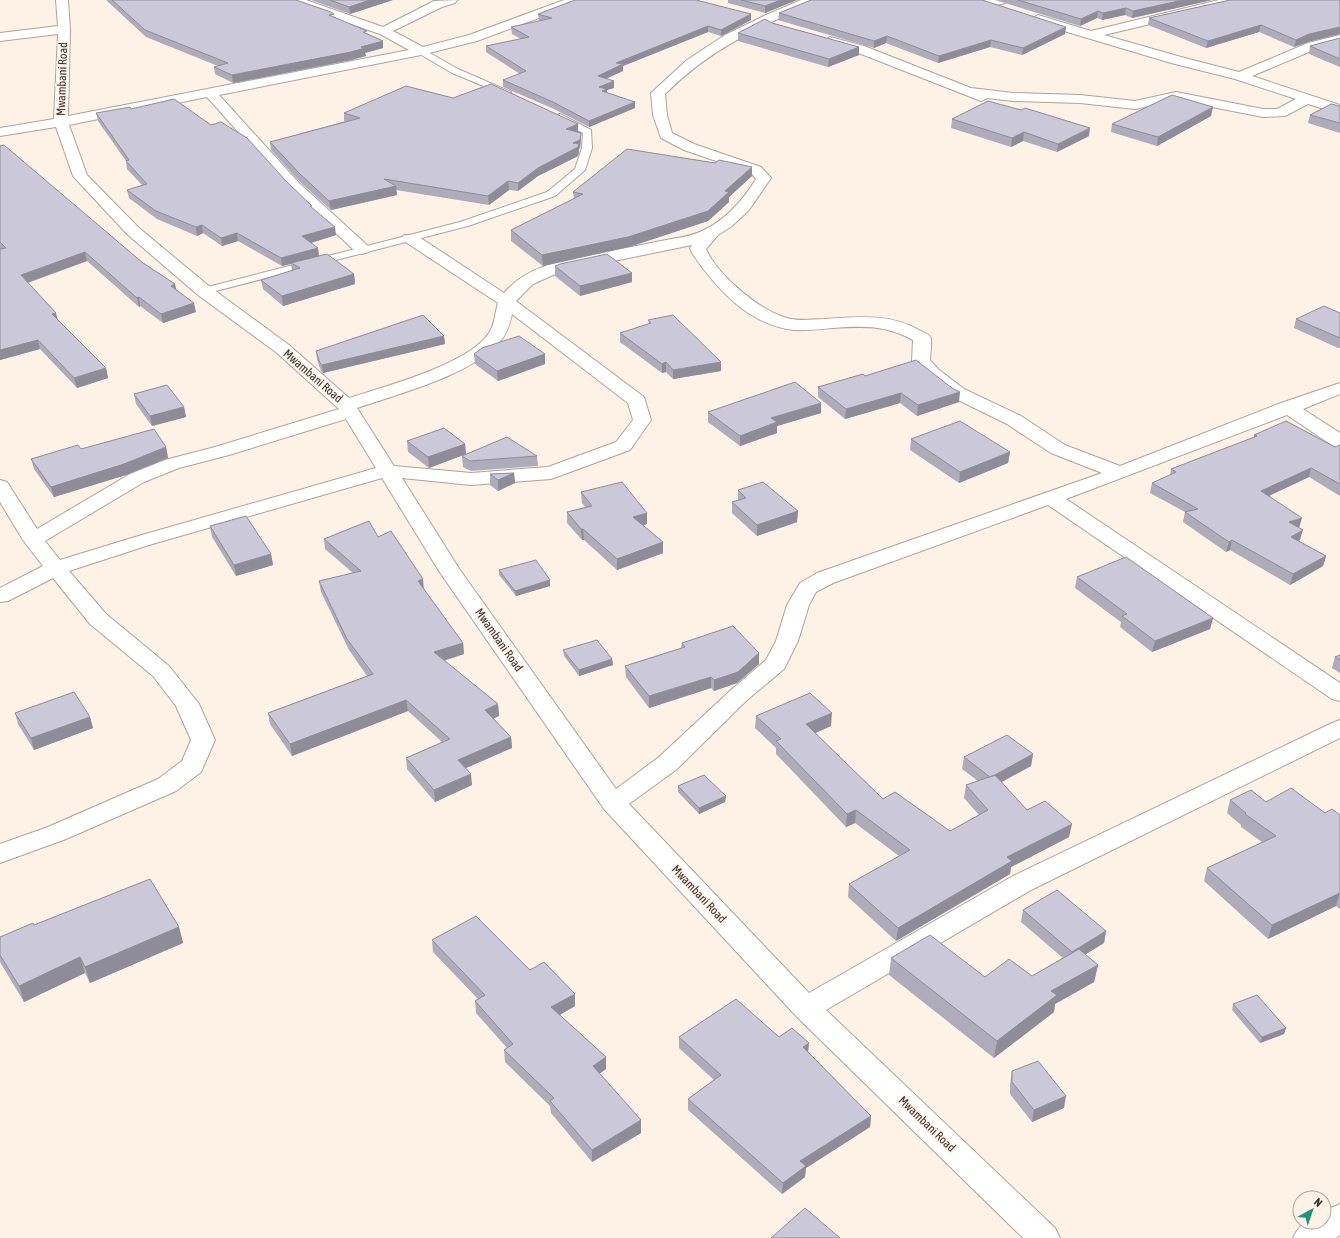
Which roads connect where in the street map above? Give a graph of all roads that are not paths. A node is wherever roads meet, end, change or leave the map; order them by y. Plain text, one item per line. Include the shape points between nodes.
1 (62, 0) edge
2 (294, 0) edge
3 (451, 0) edge
4 (575, 0) edge
5 (812, 0) edge
6 (1235, 0) edge
7 (990, 1) edge
8 (1010, 10) edge
9 (749, 15) edge
10 (1024, 15) edge
11 (765, 19) junction
12 (783, 28) edge
13 (64, 29) junction
14 (384, 31) junction
15 (1088, 35) junction
16 (0, 37) edge
17 (817, 38) edge
18 (1340, 38) edge
19 (421, 51) junction
20 (1240, 76) junction
21 (210, 92) junction
22 (968, 92) junction
23 (518, 97) edge
24 (1307, 99) junction
25 (1333, 105) edge
26 (1017, 108) edge
27 (1340, 110) edge
28 (550, 112) edge
29 (61, 122) junction
30 (0, 132) edge
31 (711, 234) junction
32 (410, 238) junction
33 (362, 249) junction
34 (204, 291) junction
35 (507, 302) junction
36 (1340, 388) edge
37 (1288, 407) junction
38 (348, 408) junction
39 (1340, 442) edge
40 (386, 471) junction
41 (1120, 473) junction
42 (0, 486) edge
43 (1051, 498) junction
44 (33, 540) junction
45 (56, 568) junction
46 (0, 584) edge
47 (0, 596) edge
48 (1340, 694) edge
49 (1340, 728) edge
50 (613, 803) junction
51 (0, 854) edge
52 (806, 1008) junction
53 (1340, 1218) edge
54 (1044, 1238) edge
55 (1309, 1238) edge

1 - 13 street, Mwambani Road
2 - 14 street
3 - 14 street via 431,7
4 - 19 street via 473,38
5 - 11 street
6 - 15 street
7 - 8 street
9 - 11 street
10 - 15 street
11 - 12 street
11 - 31 street via 716,45 673,76 658,93 660,115 666,135 689,147 756,170 764,178 750,199 726,224
13 - 16 street
13 - 29 street, Mwambani Road
14 - 19 street
15 - 20 street
17 - 22 street via 860,49
18 - 20 street via 1312,46
19 - 21 street
19 - 23 lane via 455,71
20 - 24 street
21 - 29 street
21 - 33 street via 294,186
22 - 24 street via 1135,105 1186,96 1263,113 1280,113
22 - 26 street
24 - 25 street
25 - 27 street
28 - 32 lane via 588,132 587,148 580,170 551,194 464,224
29 - 30 street
29 - 34 street, Mwambani Road via 80,176 133,231
31 - 35 street via 553,269 526,281
31 - 41 street via 698,248 700,253 742,302 786,323 803,325 870,320 906,328 922,338 921,361 958,393 1014,420 1058,449
32 - 33 lane
32 - 35 street
33 - 34 lane
34 - 38 street, Mwambani Road via 283,349
35 - 38 street via 496,336 485,348 471,357 410,384
35 - 40 street via 637,401 642,420 623,446 551,473 471,480
36 - 37 street
37 - 39 street
37 - 41 street
38 - 40 street, Mwambani Road
38 - 44 street via 222,451 172,464 137,478
40 - 45 street
40 - 50 street, Mwambani Road via 450,571
41 - 43 street
42 - 44 street
43 - 48 street
43 - 50 street via 825,578 808,588 798,606 787,641 776,664 739,694 668,763
44 - 45 street
45 - 46 street
45 - 47 street
45 - 51 street via 98,619 161,671 187,704 203,740 192,766 167,785 57,833
49 - 52 street via 1022,883
50 - 52 street, Mwambani Road
52 - 54 street, Mwambani Road
53 - 55 street

